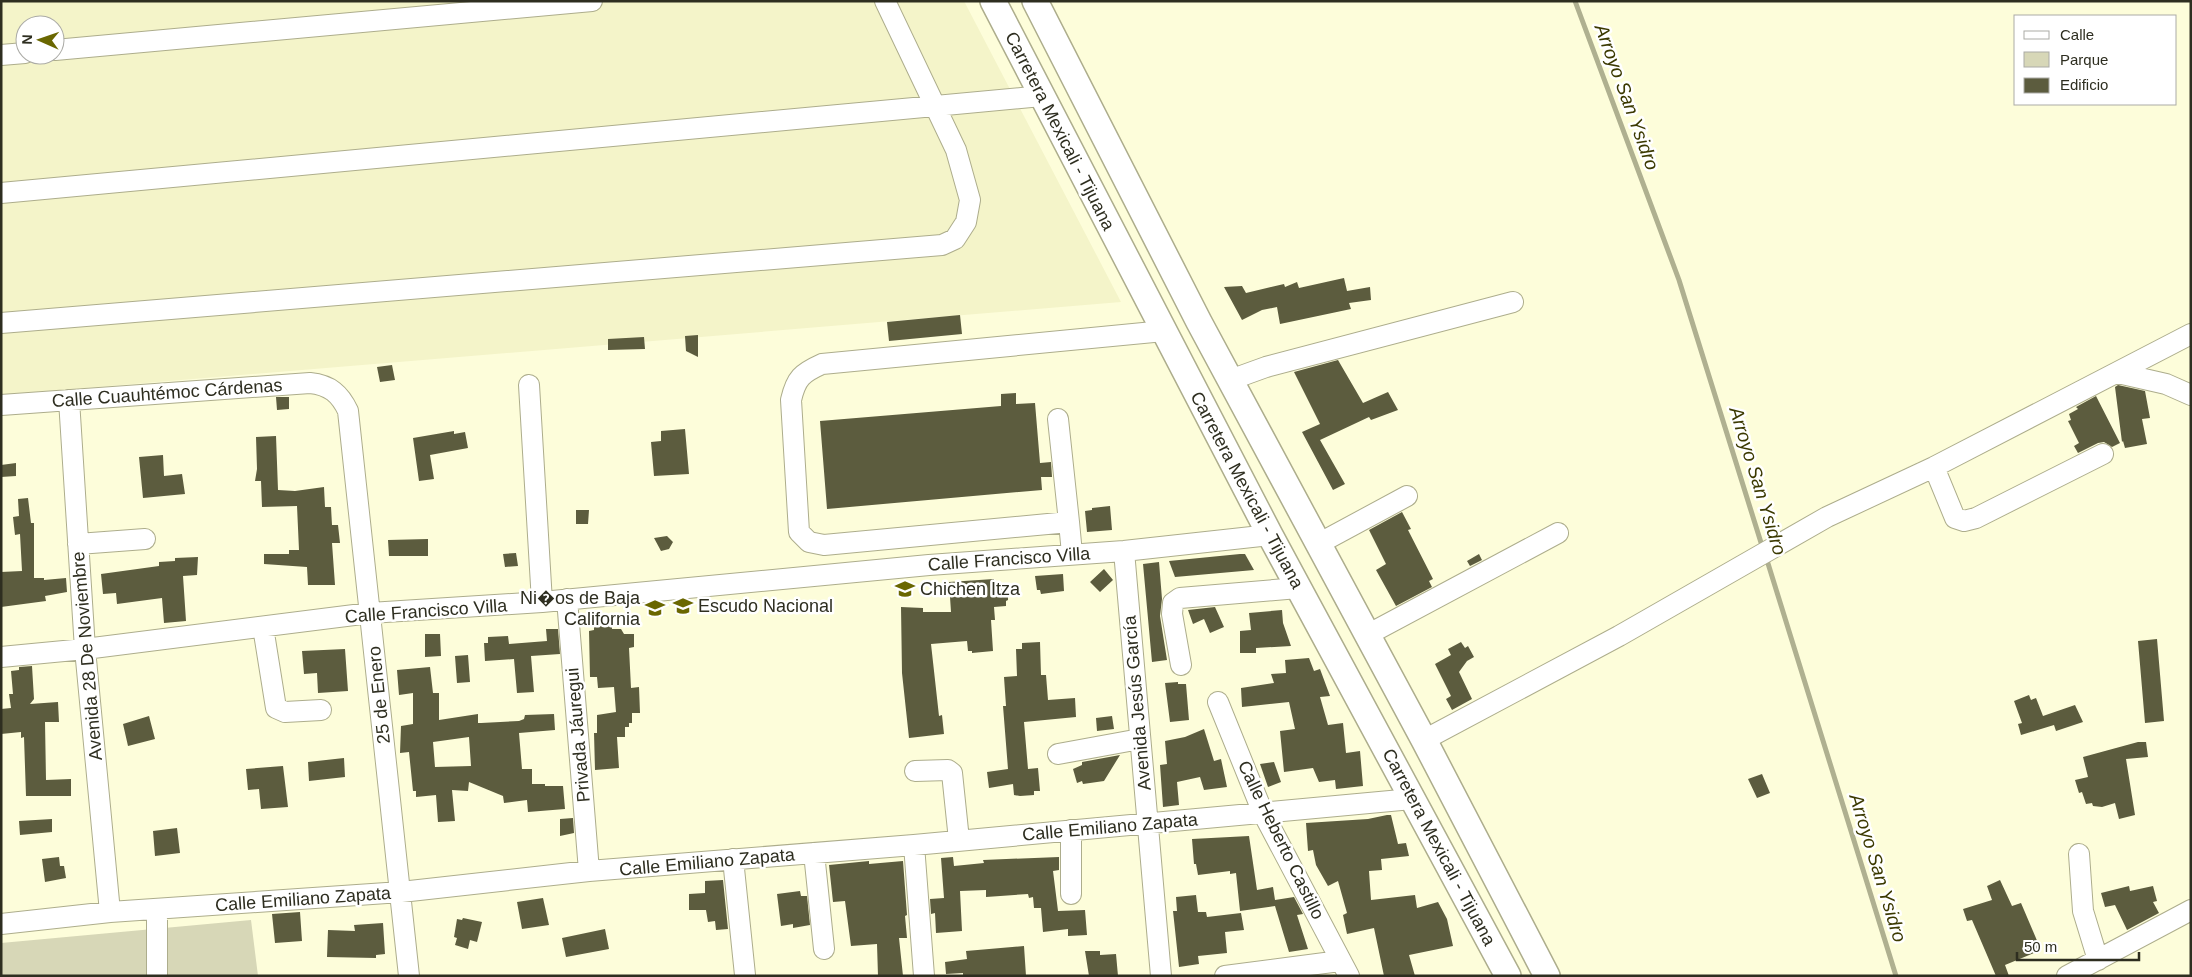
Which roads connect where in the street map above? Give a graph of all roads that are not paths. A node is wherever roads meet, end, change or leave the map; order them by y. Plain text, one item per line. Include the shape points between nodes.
1 (592, 1) edge
2 (886, 1) edge
3 (993, 1) edge
4 (1035, 1) edge
5 (65, 49) edge
6 (15, 53) edge
7 (1, 55) edge
8 (1042, 96) junction
9 (936, 107) junction
10 (1, 193) edge
11 (1514, 302) dead end
12 (1, 323) edge
13 (1164, 332) junction
14 (2191, 334) edge
15 (2118, 373) junction
16 (1230, 380) junction
17 (529, 385) dead end
18 (332, 389) joint
19 (2191, 395) edge
20 (69, 400) junction
21 (1, 405) edge
22 (1058, 418) dead end
23 (2103, 454) dead end
24 (1934, 467) junction
25 (1407, 496) dead end
26 (1069, 522) junction
27 (1558, 533) dead end
28 (1270, 535) junction
29 (146, 539) dead end
30 (78, 544) junction
31 (1318, 544) junction
32 (1124, 551) junction
33 (1072, 554) junction
34 (1298, 588) junction
35 (567, 599) junction
36 (542, 602) junction
37 (370, 613) junction
38 (262, 627) junction
39 (1367, 635) junction
40 (84, 649) junction
41 (1, 657) edge
42 (1181, 665) dead end
43 (1218, 702) dead end
44 (321, 710) dead end
45 (1140, 739) junction
46 (1424, 740) junction
47 (1058, 754) dead end
48 (915, 771) dead end
49 (1412, 799) junction
50 (1263, 813) junction
51 (1148, 823) junction
52 (1071, 830) junction
53 (959, 840) junction
54 (914, 844) junction
55 (814, 853) junction
56 (2079, 854) dead end
57 (733, 859) junction
58 (589, 871) junction
59 (401, 892) junction
60 (1071, 894) dead end
61 (157, 909) junction
62 (2191, 910) edge
63 (110, 912) junction
64 (1, 924) edge
65 (824, 949) dead end
66 (2098, 960) junction
67 (1344, 968) edge
68 (745, 975) edge
69 (157, 976) edge
70 (409, 976) edge
71 (924, 976) edge
72 (1161, 976) edge
73 (1225, 976) edge
74 (1508, 976) edge
75 (1547, 976) edge
76 (2067, 976) edge

1 - 5 street
2 - 9 street
3 - 8 main road, Carretera Mexicali - Tijuana
4 - 16 main road, Carretera Mexicali - Tijuana
6 - 7 street
8 - 9 street
8 - 13 main road, Carretera Mexicali - Tijuana
9 - 10 street
9 - 12 street via 956,150 970,200 966,222 955,239 942,245
11 - 16 street via 1266,367
13 - 26 street via 822,364 805,372 795,385 791,400 800,532 809,542 824,545
13 - 28 main road, Carretera Mexicali - Tijuana
14 - 15 street
15 - 19 street via 2166,384
15 - 24 street
16 - 31 main road, Carretera Mexicali - Tijuana
17 - 36 street
18 - 20 street, Calle Cuauhtémoc Cárdenas via 310,384
18 - 37 street, 25 de Enero via 348,411
20 - 21 street, Calle Cuauhtémoc Cárdenas
20 - 30 street, Avenida 28 De Noviembre
22 - 26 street
23 - 24 street via 1976,518 1964,521 1955,518
24 - 46 street via 1827,517 1619,636
25 - 31 street
26 - 33 street
27 - 39 street
28 - 32 street, Calle Francisco Villa
28 - 34 main road, Carretera Mexicali - Tijuana
29 - 30 street
30 - 40 street, Avenida 28 De Noviembre
31 - 39 main road, Carretera Mexicali - Tijuana
32 - 33 street, Calle Francisco Villa
32 - 45 street, Avenida Jesús García
33 - 35 street, Calle Francisco Villa
34 - 42 street via 1180,598 1173,603 1172,614
34 - 49 main road, Carretera Mexicali - Tijuana
35 - 36 street, Calle Francisco Villa
35 - 58 street, Privada Jáuregui
36 - 37 street, Calle Francisco Villa
37 - 38 street, Calle Francisco Villa
37 - 59 street, 25 de Enero
38 - 40 street, Calle Francisco Villa
38 - 44 street via 276,708 285,712
39 - 46 main road, Carretera Mexicali - Tijuana
40 - 41 street, Calle Francisco Villa
40 - 63 street, Avenida 28 De Noviembre
43 - 50 street, Calle Heberto Castillo
45 - 47 street
45 - 51 street, Avenida Jesús García
46 - 75 main road, Carretera Mexicali - Tijuana
48 - 53 street via 948,770 952,773
49 - 50 street, Calle Emiliano Zapata
49 - 74 main road, Carretera Mexicali - Tijuana
50 - 51 street, Calle Emiliano Zapata
50 - 67 street, Calle Heberto Castillo
51 - 52 street, Calle Emiliano Zapata
51 - 72 street, Avenida Jesús García
52 - 53 street, Calle Emiliano Zapata
52 - 60 street
53 - 54 street, Calle Emiliano Zapata
54 - 55 street, Calle Emiliano Zapata
54 - 71 street
55 - 57 street, Calle Emiliano Zapata
55 - 65 street
56 - 66 street via 2083,911
57 - 58 street, Calle Emiliano Zapata
57 - 68 street
58 - 59 street, Calle Emiliano Zapata
59 - 61 street, Calle Emiliano Zapata
59 - 70 street, 25 de Enero
61 - 63 street, Calle Emiliano Zapata
61 - 69 street
62 - 66 street
63 - 64 street, Calle Emiliano Zapata
66 - 76 street
67 - 73 street

